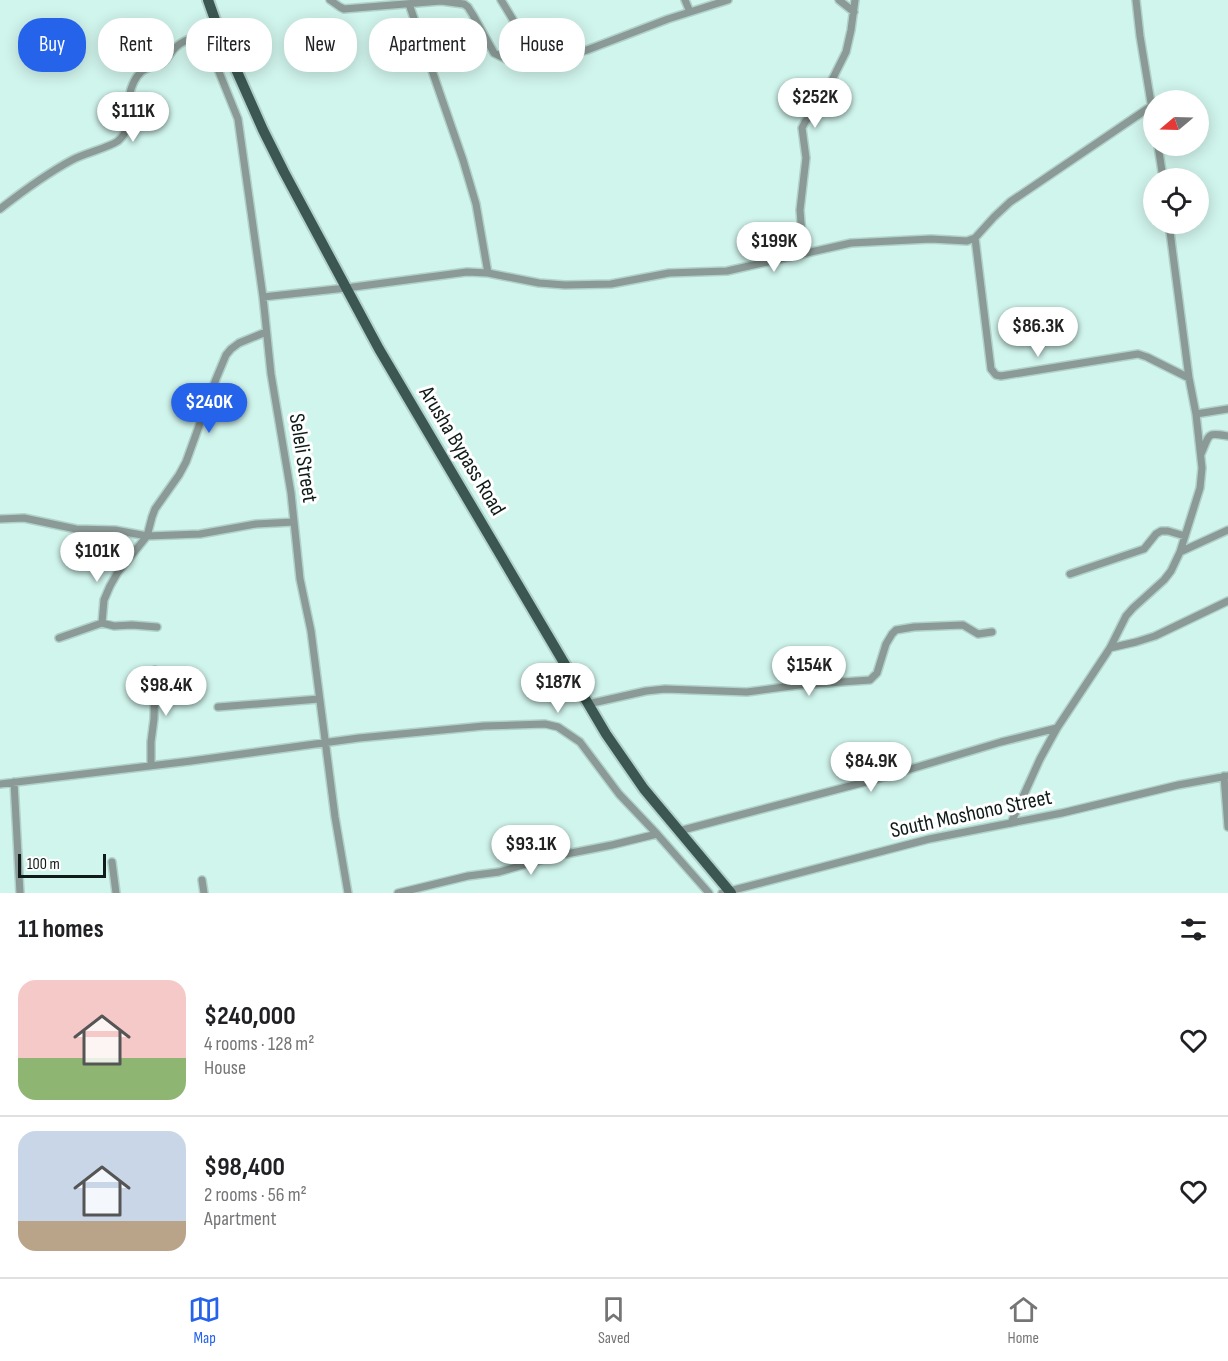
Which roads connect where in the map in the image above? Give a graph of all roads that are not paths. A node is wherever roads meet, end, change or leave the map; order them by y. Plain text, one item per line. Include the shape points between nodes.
1 (208, 0) edge
2 (330, 0) edge
3 (501, 0) edge
4 (685, 0) edge
5 (728, 0) edge
6 (839, 0) edge
7 (855, 0) edge
8 (1136, 0) edge
9 (409, 4) junction
10 (690, 12) junction
11 (854, 12) junction
12 (214, 18) edge
13 (512, 18) edge
14 (186, 41) edge
15 (585, 51) edge
16 (499, 55) edge
17 (220, 72) edge
18 (236, 72) edge
19 (1148, 90) edge
20 (1143, 112) edge
21 (0, 209) edge
22 (1170, 234) edge
23 (975, 238) junction
24 (791, 256) junction
25 (488, 273) junction
26 (346, 288) junction
27 (262, 297) junction
28 (266, 332) junction
29 (1189, 378) junction
30 (1228, 409) edge
31 (1196, 414) junction
32 (1228, 436) edge
33 (1200, 456) junction
34 (0, 519) edge
35 (294, 522) junction
36 (1228, 530) edge
37 (147, 536) junction
38 (1185, 536) junction
39 (1180, 552) junction
40 (1070, 574) dead end
41 (1228, 601) edge
42 (102, 623) junction
43 (157, 627) dead end
44 (992, 632) dead end
45 (59, 638) dead end
46 (1110, 648) junction
47 (155, 670) dead end
48 (320, 699) junction
49 (588, 704) junction
50 (218, 707) dead end
51 (1057, 728) junction
52 (325, 743) junction
53 (151, 765) junction
54 (1226, 776) edge
55 (14, 782) junction
56 (0, 784) edge
57 (1011, 823) junction
58 (1228, 827) edge
59 (679, 831) junction
60 (657, 834) junction
61 (112, 862) dead end
62 (202, 879) dead end
63 (727, 892) edge
64 (20, 893) edge
65 (116, 893) edge
66 (204, 893) edge
67 (348, 893) edge
68 (398, 893) edge
69 (709, 893) edge

1 - 12 main road, Arusha Bypass Road
2 - 9 street via 344,9
3 - 13 street
4 - 10 street
5 - 10 street
6 - 11 street
7 - 11 street
8 - 19 street
9 - 16 street via 464,4
9 - 25 street via 476,204
10 - 15 street
11 - 24 street via 842,62 803,125 806,158 800,210 802,235 801,244
14 - 21 street via 175,47 163,63 139,74 131,90 126,131 120,140 61,166
17 - 27 street, Seleli Street via 238,119
18 - 26 main road, Arusha Bypass Road
20 - 23 street via 1010,202
22 - 29 street
23 - 24 street via 851,243
23 - 29 street via 991,369 996,375 1138,354
24 - 25 street via 727,271 669,273 611,284 539,284
25 - 26 street via 467,272
26 - 27 street
26 - 49 main road, Arusha Bypass Road
27 - 28 street, Seleli Street
28 - 35 street, Seleli Street
28 - 37 street via 238,343 226,355 186,462 155,509
29 - 31 street
30 - 31 street
31 - 33 street
32 - 33 street via 1212,434
33 - 38 street via 1200,488
34 - 37 street via 24,518 76,529
35 - 37 street via 200,534
35 - 48 street, Seleli Street
36 - 39 street
37 - 42 street via 110,586
38 - 39 street
38 - 40 street via 1161,531 1144,549
39 - 46 street via 1169,575 1126,616
41 - 46 street via 1155,636
42 - 43 street
42 - 45 street
44 - 49 street via 978,634 963,625 896,630 870,680 747,692 655,690
46 - 51 street
47 - 53 street
48 - 50 street
48 - 52 street, Seleli Street
49 - 59 main road, Arusha Bypass Road via 624,761
51 - 57 street
51 - 59 street
52 - 53 street
52 - 60 street via 484,726 550,725 580,742 619,794
52 - 67 street, Seleli Street
53 - 55 street
54 - 57 street, South Moshono Street
54 - 58 street
55 - 56 street
55 - 64 street
57 - 63 street, South Moshono Street via 929,838
59 - 63 main road, Arusha Bypass Road
60 - 68 street
60 - 69 street
61 - 65 street
62 - 66 street

